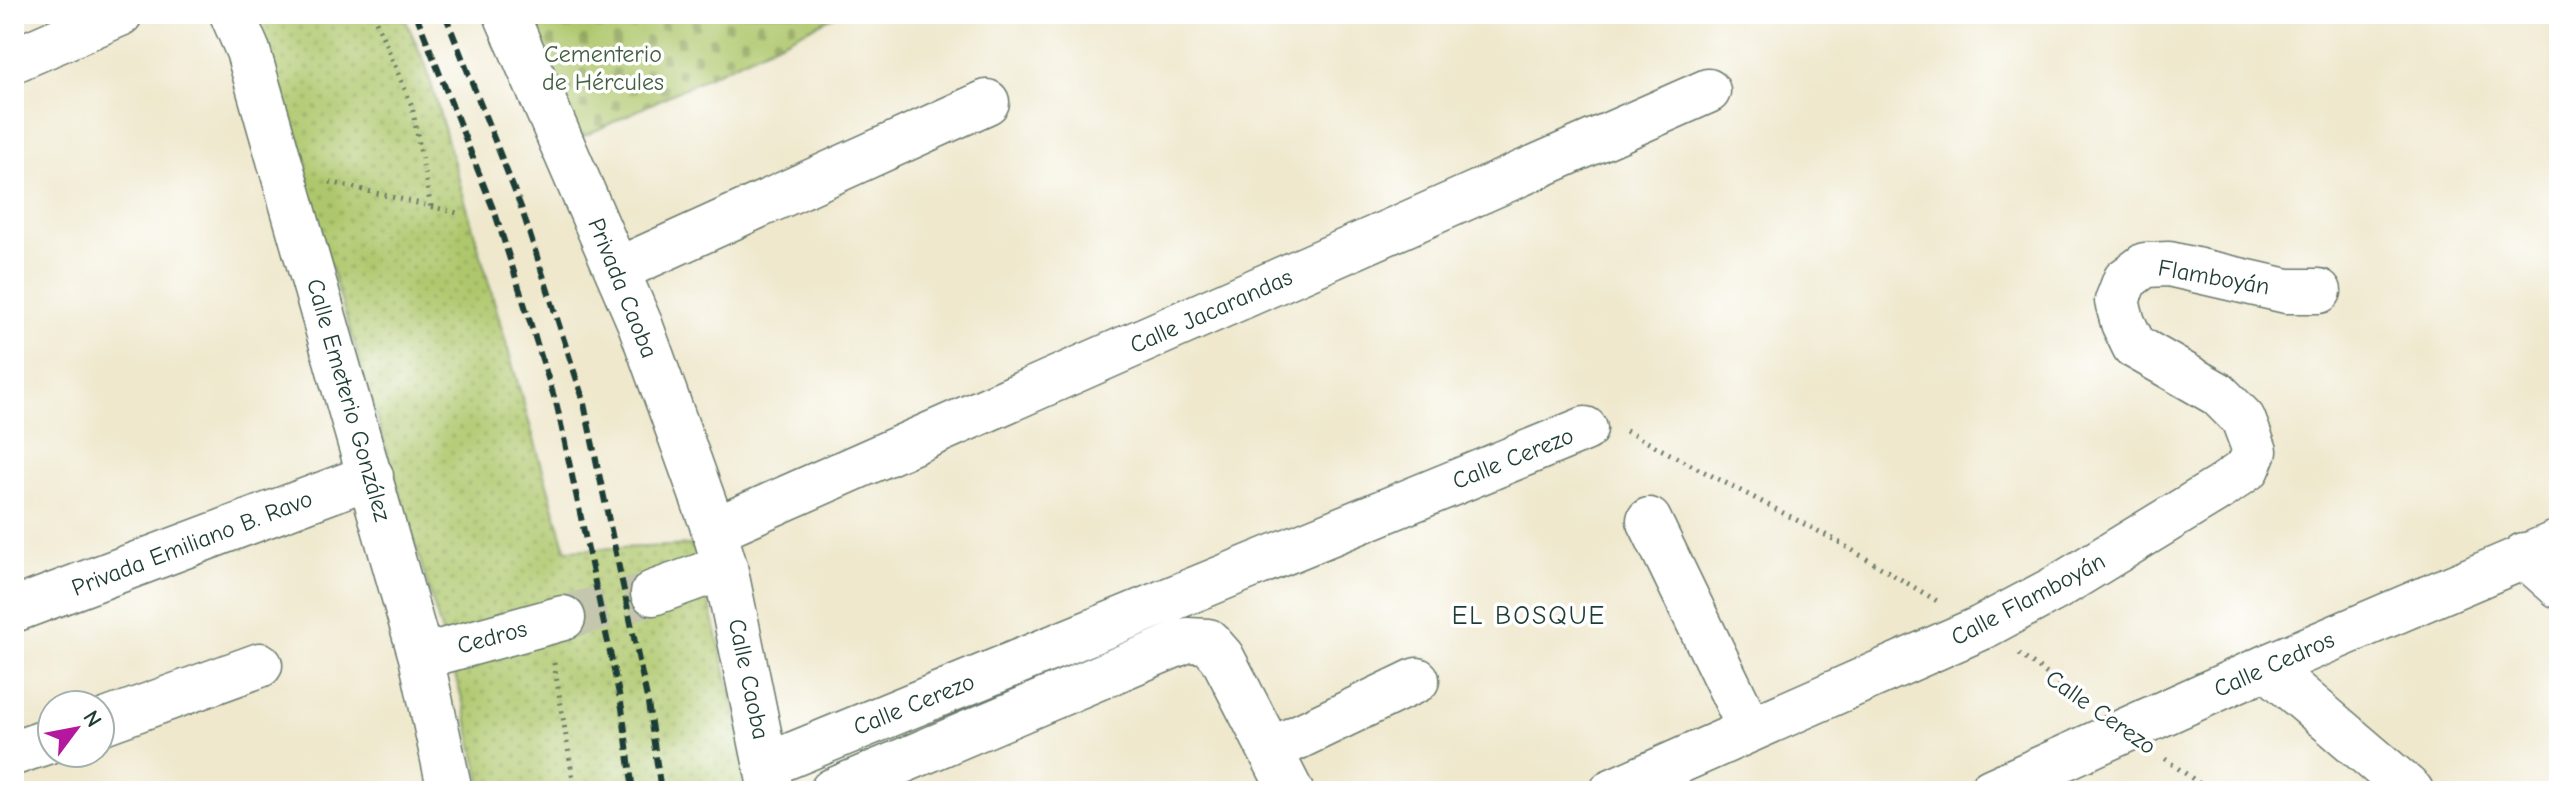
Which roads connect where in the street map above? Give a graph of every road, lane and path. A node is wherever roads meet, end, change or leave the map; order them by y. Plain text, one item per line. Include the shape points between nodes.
1 (120, 14) edge
2 (232, 14) edge
3 (373, 14) edge
4 (506, 14) edge
5 (14, 60) edge
6 (1708, 91) dead end
7 (987, 102) dead end
8 (318, 179) dead end
9 (431, 208) junction
10 (458, 213) dead end
11 (617, 270) junction
12 (2319, 291) dead end
13 (2243, 419) joint
14 (1585, 429) joint
15 (371, 476) junction
16 (1649, 520) dead end
17 (2541, 548) edge
18 (720, 549) junction
19 (2559, 586) edge
20 (653, 593) tunnel mouth
21 (14, 610) edge
22 (1981, 628) junction
23 (558, 637) joint
24 (421, 657) junction
25 (260, 665) dead end
26 (2266, 667) junction
27 (1417, 680) dead end
28 (116, 717) edge
29 (1750, 729) junction
30 (2127, 730) junction
31 (36, 745) edge
32 (1271, 750) junction
33 (14, 753) edge
34 (769, 778) edge
35 (450, 791) edge
36 (575, 791) edge
37 (832, 791) edge
38 (1291, 791) edge
39 (1612, 791) edge
40 (1991, 791) edge
41 (2210, 791) edge
42 (2411, 791) edge

1 - 5 street
2 - 15 street, Calle Emeterio González via 248,51
3 - 9 path via 412,106
4 - 11 street, Privada Caoba
6 - 18 street, Calle Jacarandas
7 - 11 street
8 - 9 path
9 - 10 path
11 - 18 street, Privada Caoba
12 - 13 street, Flamboyán via 2287,291 2169,264 2145,265 2125,280 2117,301 2134,346 2218,394
13 - 22 street, Calle Flamboyán via 2255,451 2248,468 2070,580
14 - 22 path, Calle Cerezo via 1620,428 1835,540
14 - 34 street, Calle Cerezo
15 - 21 street, Privada Emiliano B. Ravo
15 - 24 street, Calle Emeterio González
16 - 29 street
17 - 19 street
17 - 26 street, Calle Cedros
18 - 20 street
18 - 34 street, Calle Caoba
22 - 29 street, Calle Flamboyán
22 - 30 path, Calle Cerezo
23 - 24 street, Cedros
23 - 36 path
24 - 35 street, Calle Emeterio González
25 - 28 street
26 - 30 street, Calle Cedros
26 - 42 street
27 - 32 street
29 - 39 street, Calle Flamboyán
30 - 40 street, Calle Cedros
30 - 41 path, Calle Cerezo
31 - 33 street
32 - 37 street via 1222,657 1208,641 1187,640
32 - 38 street

